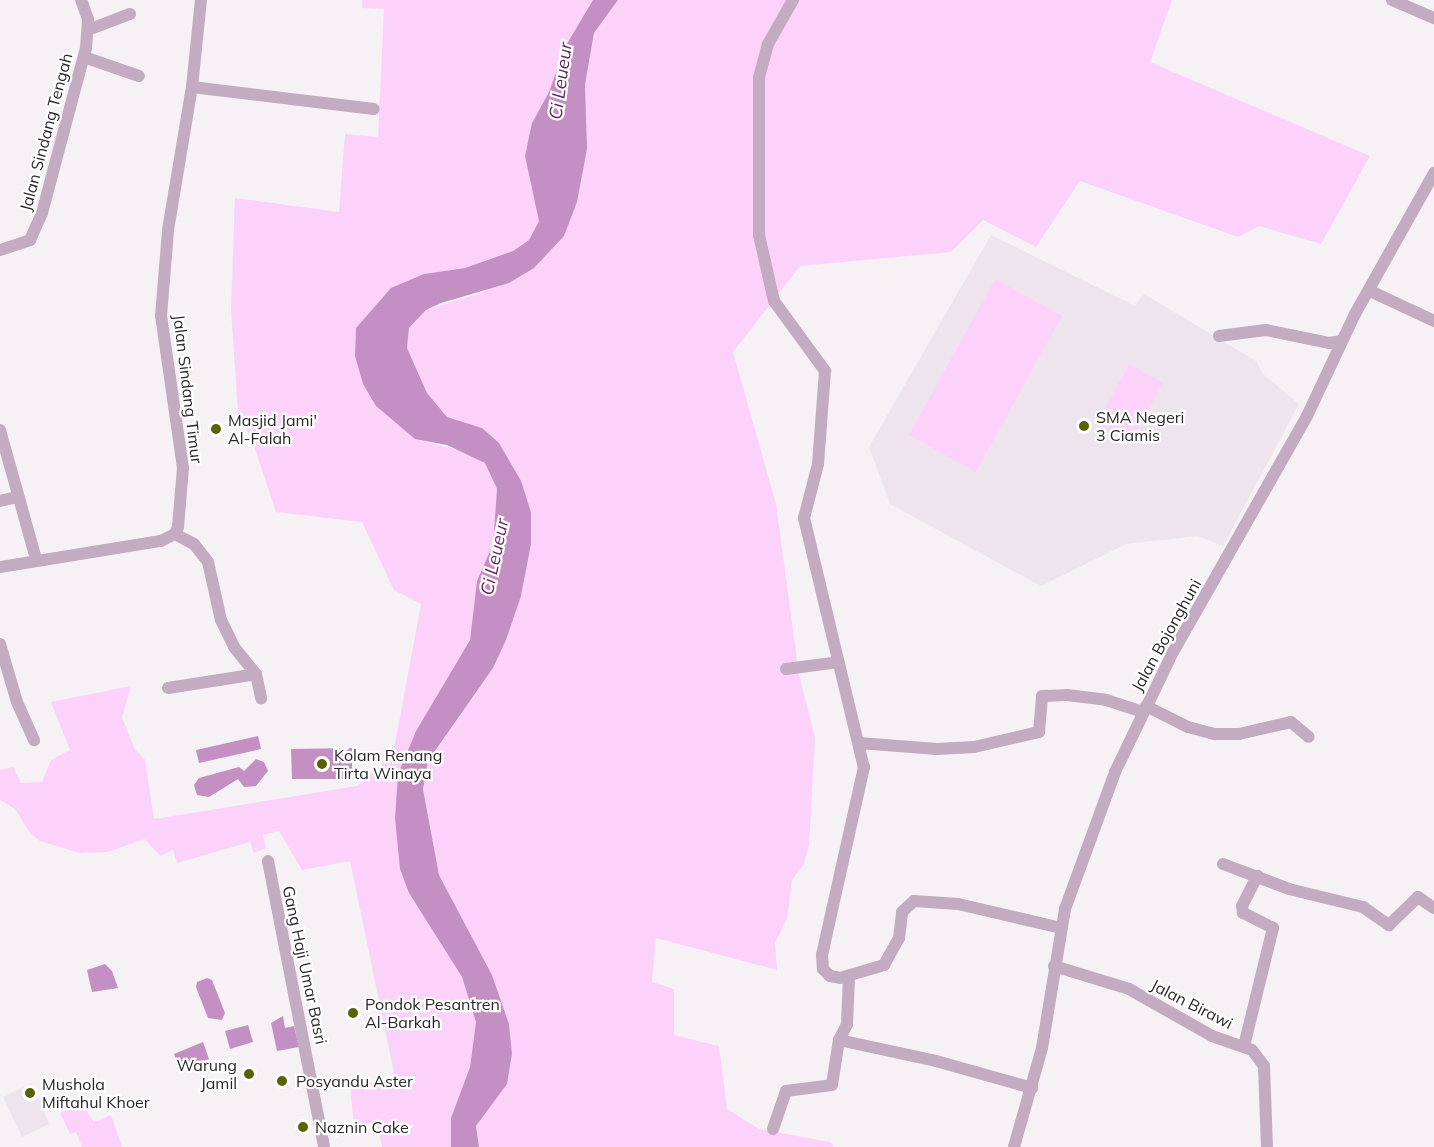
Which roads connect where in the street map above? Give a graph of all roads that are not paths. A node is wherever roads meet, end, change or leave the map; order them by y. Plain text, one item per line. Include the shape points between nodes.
1 (81, 0) edge
2 (201, 0) edge
3 (794, 0) edge
4 (1392, 0) edge
5 (130, 14) dead end
6 (1434, 18) edge
7 (88, 30) junction
8 (84, 57) junction
9 (139, 76) dead end
10 (192, 87) junction
11 (374, 109) dead end
12 (1434, 173) edge
13 (0, 250) edge
14 (1370, 291) junction
15 (1434, 321) edge
16 (1219, 336) dead end
17 (1342, 341) junction
18 (0, 429) edge
19 (18, 497) junction
20 (0, 501) edge
21 (175, 534) junction
22 (36, 559) junction
23 (0, 567) edge
24 (0, 644) edge
25 (839, 662) junction
26 (786, 669) dead end
27 (256, 674) junction
28 (168, 688) dead end
29 (261, 698) dead end
30 (1144, 709) junction
31 (1309, 737) dead end
32 (34, 740) dead end
33 (859, 743) junction
34 (268, 861) dead end
35 (1223, 864) dead end
36 (1257, 876) junction
37 (1434, 908) edge
38 (1061, 928) junction
39 (1054, 966) junction
40 (849, 976) junction
41 (839, 1040) junction
42 (1244, 1046) junction
43 (1032, 1088) junction
44 (772, 1129) dead end
45 (324, 1147) edge
46 (1014, 1147) edge
47 (1267, 1147) edge

1 - 7 street, Jalan Sindang Tengah
2 - 10 street, Jalan Sindang Timur
3 - 25 street via 761,59 756,97 759,235 774,301 825,370 818,464 804,518
4 - 6 street
5 - 7 street
7 - 8 street, Jalan Sindang Tengah
8 - 9 street
8 - 13 street, Jalan Sindang Tengah via 36,230 30,240
10 - 11 street
10 - 21 street, Jalan Sindang Timur via 168,230 161,316 183,468
12 - 14 street, Jalan Bojonghuni
14 - 15 street
14 - 17 street, Jalan Bojonghuni
16 - 17 street via 1266,330 1329,344
17 - 30 street, Jalan Bojonghuni via 1307,416
18 - 19 street
19 - 20 street
19 - 22 street
21 - 22 street via 161,541
21 - 27 street via 194,544 208,562 221,620 234,647
22 - 23 street
24 - 32 street via 17,702
25 - 26 street
25 - 33 street
27 - 28 street
27 - 29 street
30 - 31 street via 1215,734 1239,734 1291,722
30 - 33 street via 1067,694 1042,696 1039,732 974,747 937,749
30 - 38 street, Jalan Bojonghuni via 1099,809
33 - 40 street via 864,767 822,955 826,974
34 - 45 street, Gang Haji Umar Basri
35 - 36 street
36 - 37 street via 1363,908 1389,926 1418,897
36 - 42 street via 1242,906 1243,913 1273,928
38 - 39 street, Jalan Bojonghuni
38 - 40 street via 966,905 914,901 902,912 899,938 884,965
39 - 42 street, Jalan Birawi via 1129,989 1212,1036
39 - 43 street, Jalan Bojonghuni
40 - 41 street via 847,1024
41 - 43 street via 936,1061
41 - 44 street via 832,1085 786,1091
42 - 47 street, Jalan Birawi via 1260,1057 1264,1066
43 - 46 street, Jalan Bojonghuni

